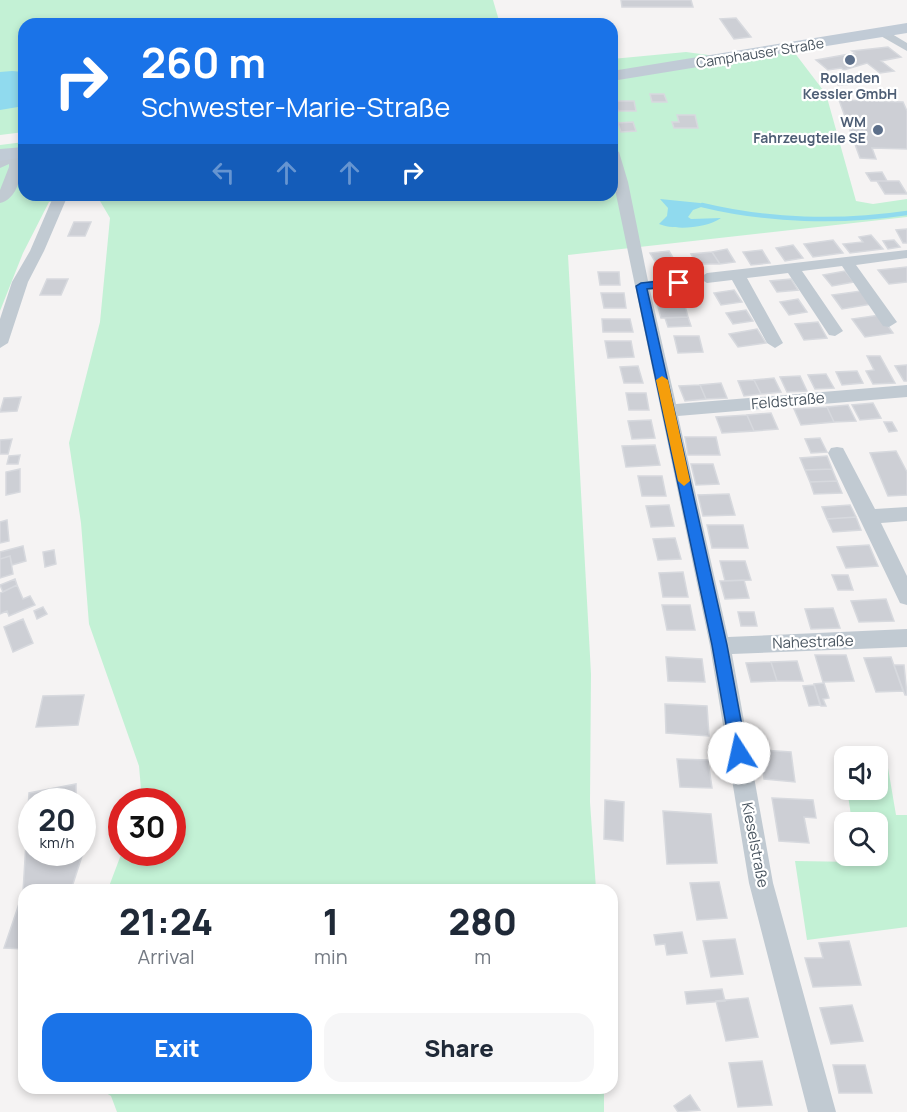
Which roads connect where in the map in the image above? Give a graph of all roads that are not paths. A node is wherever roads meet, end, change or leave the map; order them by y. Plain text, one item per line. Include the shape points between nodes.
1 (899, 32) edge
2 (907, 48) edge
3 (618, 75) edge
4 (10, 156) edge
5 (618, 172) edge
6 (18, 184) edge
7 (3, 195) edge
8 (58, 201) edge
9 (906, 256) edge
10 (847, 262) junction
11 (793, 269) junction
12 (738, 276) junction
13 (707, 278) dead end
14 (679, 283) dead end
15 (641, 286) junction
16 (889, 322) dead end
17 (835, 331) dead end
18 (0, 343) edge
19 (775, 343) dead end
20 (907, 391) edge
21 (669, 411) junction
22 (837, 453) dead end
23 (907, 514) edge
24 (869, 517) junction
25 (907, 597) edge
26 (907, 638) edge
27 (720, 645) junction
28 (822, 1112) edge

1 - 2 street
1 - 3 street, Camphauser Straße
4 - 7 street via 17,166 13,182
5 - 15 street, Kieselstraße
6 - 7 street
8 - 18 street via 20,282
9 - 10 street
10 - 11 street
10 - 16 street
11 - 12 street
11 - 17 street
12 - 13 street
12 - 19 street
14 - 15 street
15 - 21 street, Kieselstraße
20 - 21 street, Feldstraße
21 - 27 street, Kieselstraße
22 - 24 street
23 - 24 street
24 - 25 street
26 - 27 street, Nahestraße
27 - 28 street, Kieselstraße via 761,883

